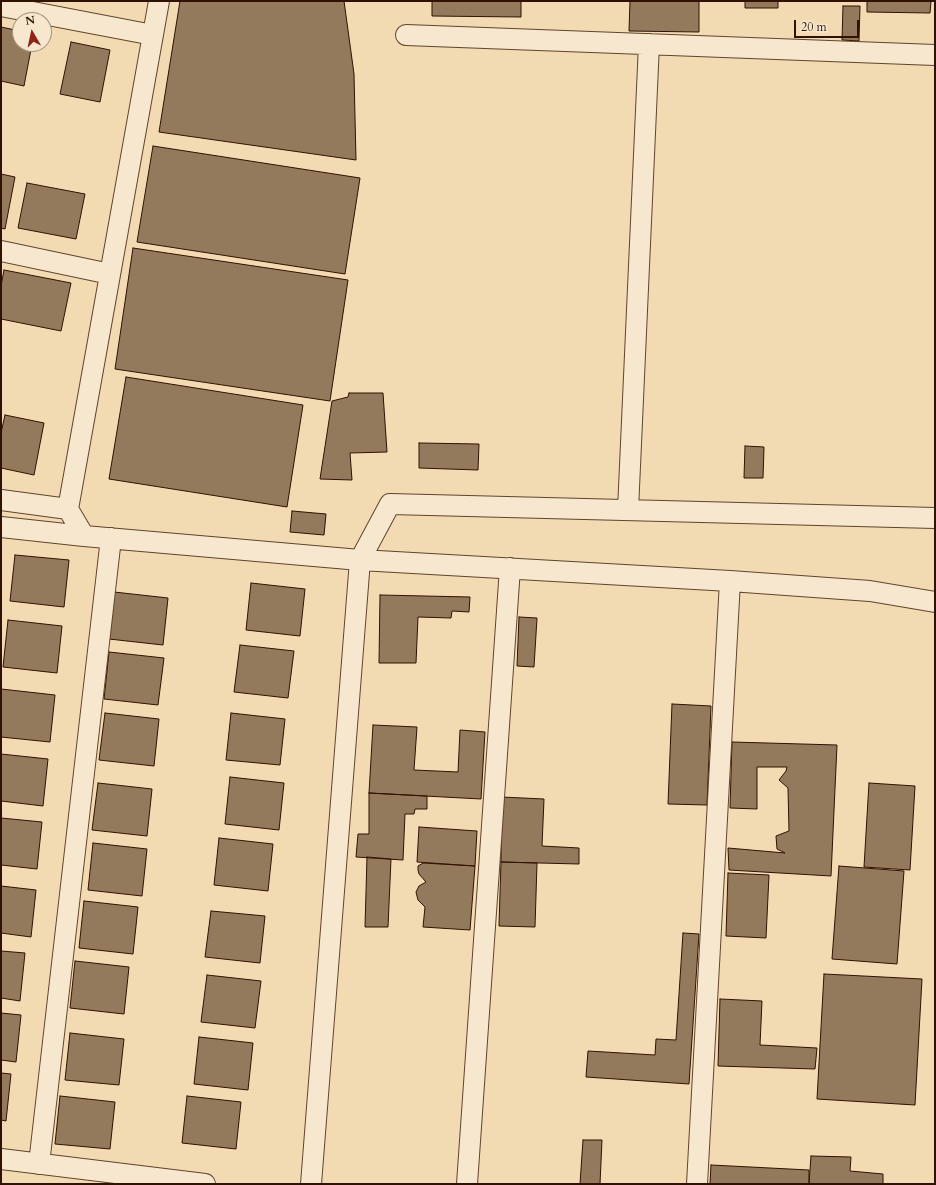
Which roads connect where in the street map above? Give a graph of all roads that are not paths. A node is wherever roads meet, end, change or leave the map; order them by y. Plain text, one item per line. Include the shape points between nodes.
1 (159, 1) edge
2 (1, 6) edge
3 (153, 35) junction
4 (406, 35) dead end
5 (649, 44) junction
6 (935, 55) edge
7 (1, 251) edge
8 (110, 274) junction
9 (1, 500) edge
10 (68, 509) junction
11 (628, 510) junction
12 (935, 518) edge
13 (1, 527) edge
14 (84, 536) junction
15 (112, 538) junction
16 (360, 560) junction
17 (510, 568) junction
18 (730, 581) junction
19 (935, 602) edge
20 (1, 1159) edge
21 (39, 1164) junction
22 (205, 1184) edge
23 (311, 1184) edge
24 (467, 1184) edge
25 (696, 1184) edge

1 - 3 street
2 - 3 street
3 - 8 street
4 - 5 street
5 - 6 street
5 - 11 street
7 - 8 street
8 - 10 street
9 - 10 street
10 - 14 street
11 - 12 street
11 - 16 street via 390,504
13 - 14 street
14 - 15 street
15 - 16 street
15 - 21 street
16 - 17 street
16 - 23 street
17 - 18 street
17 - 24 street
18 - 19 street via 870,591
18 - 25 street
20 - 21 street
21 - 22 street

